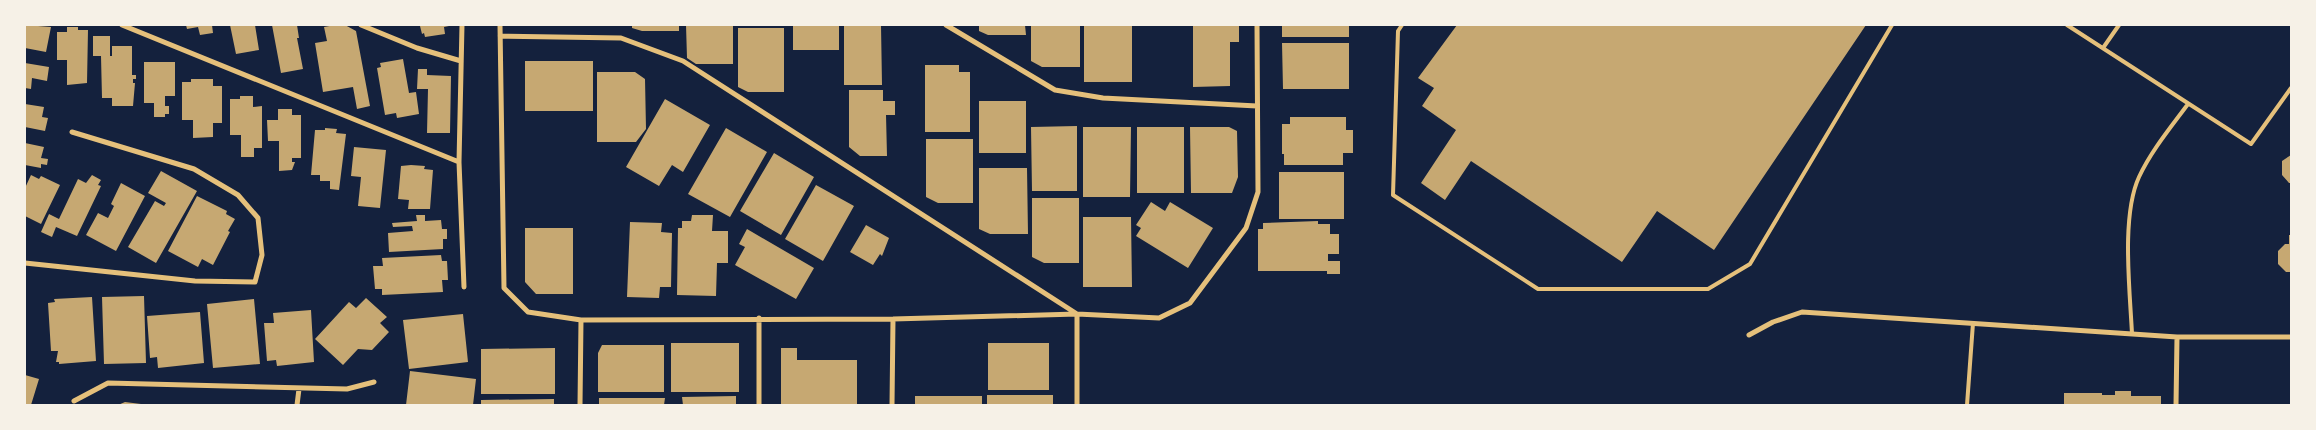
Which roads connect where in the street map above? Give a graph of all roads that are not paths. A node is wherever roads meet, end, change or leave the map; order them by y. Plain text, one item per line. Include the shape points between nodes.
1 (122, 25) edge
2 (361, 25) edge
3 (462, 25) edge
4 (500, 25) edge
5 (946, 25) edge
6 (1257, 25) edge
7 (1398, 25) edge
8 (1402, 25) edge
9 (1892, 25) edge
10 (2067, 25) edge
11 (2119, 25) edge
12 (1398, 32) junction
13 (500, 36) junction
14 (2103, 48) junction
15 (461, 61) junction
16 (2291, 88) edge
17 (2188, 104) junction
18 (1257, 106) junction
19 (72, 132) dead end
20 (459, 162) junction
21 (25, 263) edge
22 (464, 287) dead end
23 (1078, 314) junction
24 (759, 318) junction
25 (893, 319) junction
26 (581, 320) junction
27 (1973, 324) junction
28 (2132, 334) junction
29 (1749, 335) dead end
30 (2177, 337) junction
31 (2291, 337) edge
32 (374, 382) dead end
33 (299, 389) junction
34 (74, 401) dead end
35 (297, 405) edge
36 (580, 405) edge
37 (759, 405) edge
38 (892, 405) edge
39 (1076, 405) edge
40 (1967, 405) edge
41 (2176, 405) edge

1 - 20 street
2 - 15 street via 417,48
3 - 15 street
4 - 13 street
5 - 18 street via 1055,90 1103,98
6 - 18 street
7 - 12 lane
8 - 12 lane
9 - 12 lane via 1750,264 1708,289 1538,288 1393,194
10 - 14 lane
11 - 14 lane
13 - 23 street via 621,38 683,61
13 - 26 street via 504,288 528,312
14 - 17 lane
15 - 20 street
16 - 17 lane via 2251,144
17 - 28 lane via 2138,178 2131,208
18 - 23 street via 1258,192 1246,228 1190,303 1159,318
19 - 21 street via 194,169 238,195 258,218 262,255 255,282 195,281
20 - 22 street
23 - 25 street
23 - 39 street
24 - 25 street
24 - 26 street
24 - 37 street
25 - 38 street
26 - 36 street
27 - 28 street
27 - 29 street via 1802,312
27 - 40 lane
28 - 30 street
30 - 31 street
30 - 41 street
32 - 33 street via 347,389
33 - 34 street via 108,383
33 - 35 street

